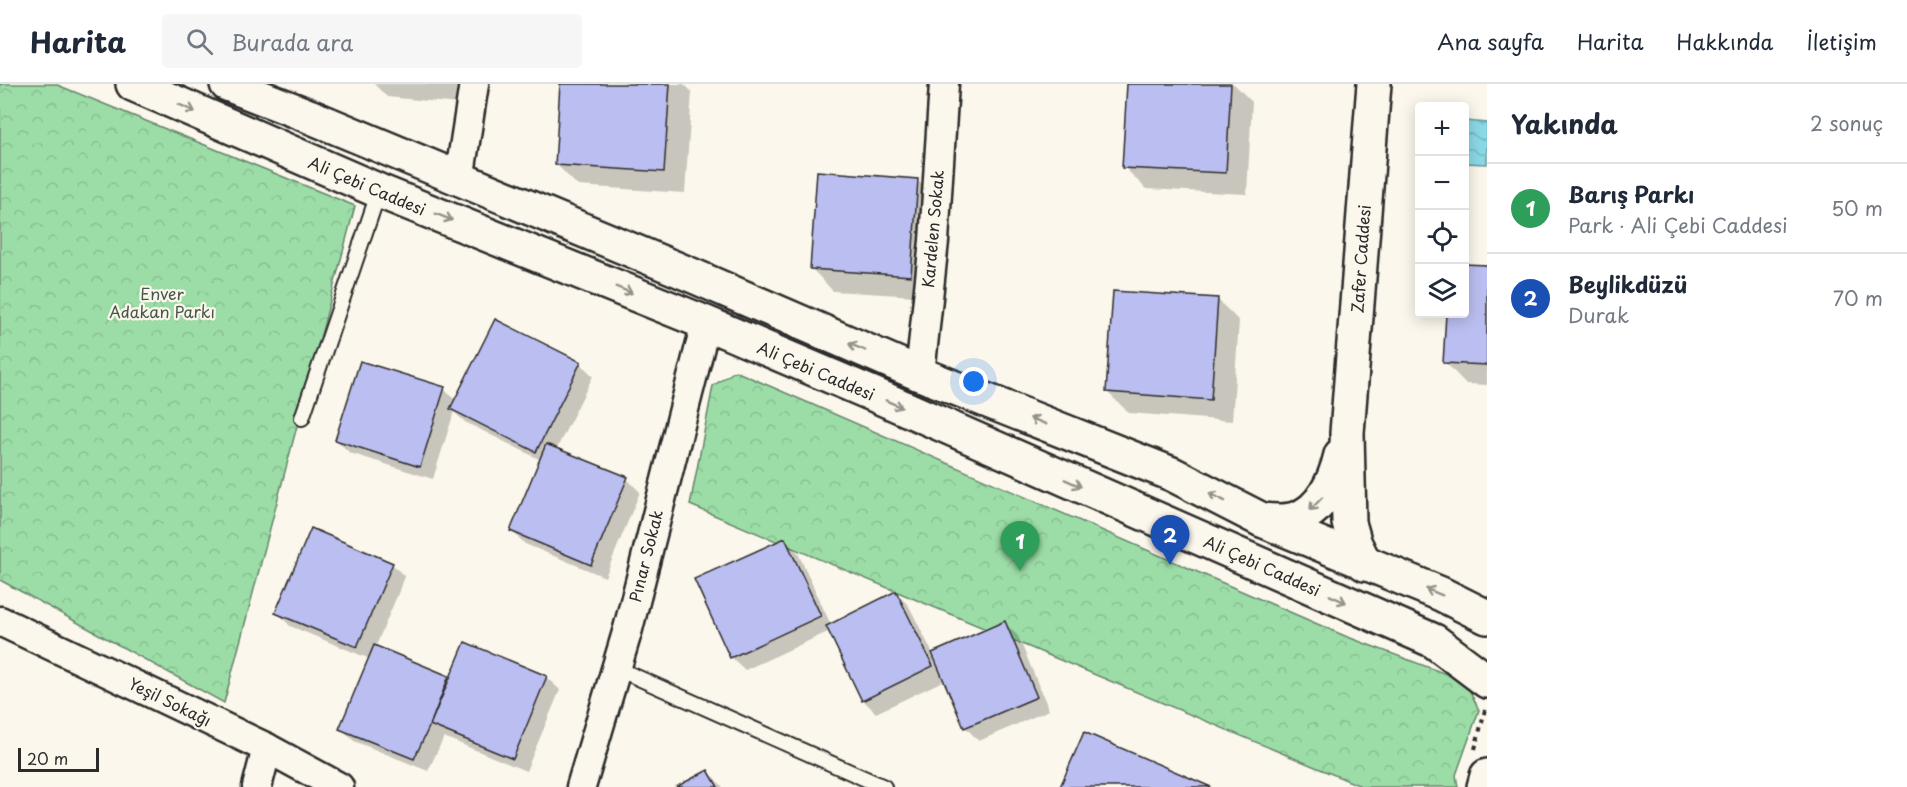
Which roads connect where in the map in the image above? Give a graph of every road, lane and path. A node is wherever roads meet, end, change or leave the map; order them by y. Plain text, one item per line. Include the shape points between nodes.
1 (134, 84) edge
2 (227, 84) edge
3 (474, 84) edge
4 (944, 84) edge
5 (1374, 84) edge
6 (459, 180) junction
7 (379, 191) junction
8 (706, 323) junction
9 (920, 374) junction
10 (302, 418) dead end
11 (1347, 433) junction
12 (1262, 520) junction
13 (1365, 564) junction
14 (1487, 617) edge
15 (0, 621) edge
16 (616, 668) junction
17 (1487, 681) edge
18 (1487, 704) edge
19 (267, 748) junction
20 (1480, 766) edge
21 (257, 787) edge
22 (339, 787) edge
23 (581, 787) edge
24 (884, 787) edge
25 (1484, 787) edge

1 -> 7 main road, Ali Çebi Caddesi
2 - 6 main road
3 - 6 street
4 - 9 street, Kardelen Sokak
5 - 11 main road, Zafer Caddesi
9 -> 6 main road
7 -> 8 main road, Ali Çebi Caddesi
7 - 10 lane
8 - 16 street, Pınar Sokak
8 -> 17 main road, Ali Çebi Caddesi via 1434,641
12 -> 9 main road via 1172,474
11 -> 12 main road via 1337,473 1312,510 1295,519
11 - 13 main road via 1349,523
12 - 13 main road
14 -> 13 main road
15 - 19 street, Yeşil Sokağı
16 - 23 street, Pınar Sokak
16 - 24 lane
18 - 20 path
19 - 21 street
19 - 22 street, Yeşil Sokağı
20 - 25 main road

